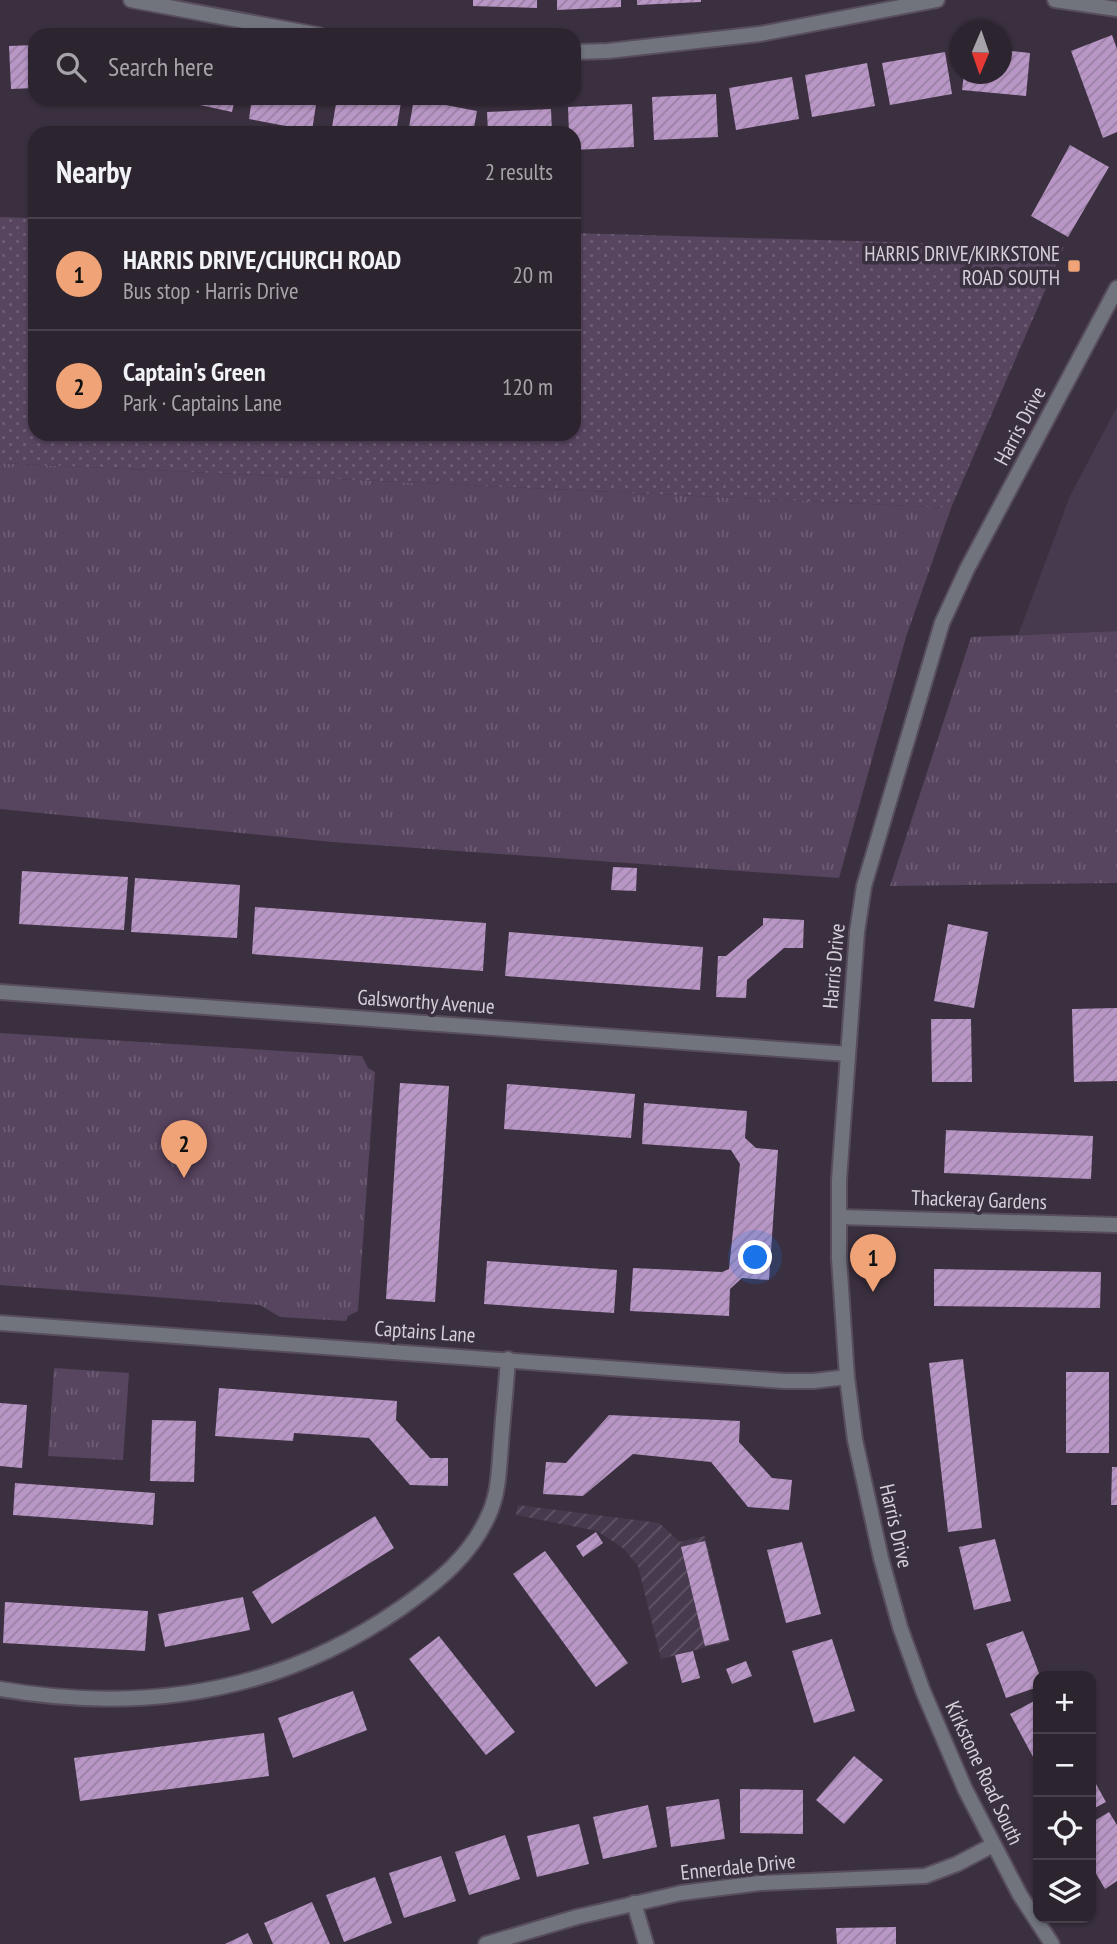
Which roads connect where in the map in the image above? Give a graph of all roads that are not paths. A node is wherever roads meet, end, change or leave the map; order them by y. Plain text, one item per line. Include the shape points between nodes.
1 (131, 0) edge
2 (937, 0) edge
3 (1055, 0) edge
4 (1117, 9) edge
5 (281, 28) edge
6 (581, 52) edge
7 (1117, 288) edge
8 (0, 992) edge
9 (848, 1054) junction
10 (839, 1217) junction
11 (1117, 1225) edge
12 (0, 1323) edge
13 (508, 1359) junction
14 (847, 1377) junction
15 (0, 1689) edge
16 (923, 1691) joint
17 (993, 1845) junction
18 (634, 1903) junction
19 (486, 1944) edge
20 (646, 1944) edge
21 (1052, 1944) edge

1 - 5 street
2 - 6 street via 760,34
3 - 4 street
7 - 9 street, Harris Drive via 942,623 864,886
8 - 9 street, Galsworthy Avenue
9 - 10 street, Harris Drive
10 - 11 street, Thackeray Gardens
10 - 14 street, Harris Drive
12 - 13 street, Captains Lane
13 - 14 street, Captains Lane via 784,1381
13 - 15 street via 491,1511 462,1559 384,1620 280,1672 214,1690 125,1700
14 - 16 street, Harris Drive via 855,1440 881,1558
16 - 17 street, Kirkstone Road South
17 - 18 street, Ennerdale Drive via 925,1876 760,1883
17 - 21 street, Kirkstone Road South
18 - 19 street, Ennerdale Drive
18 - 20 street

